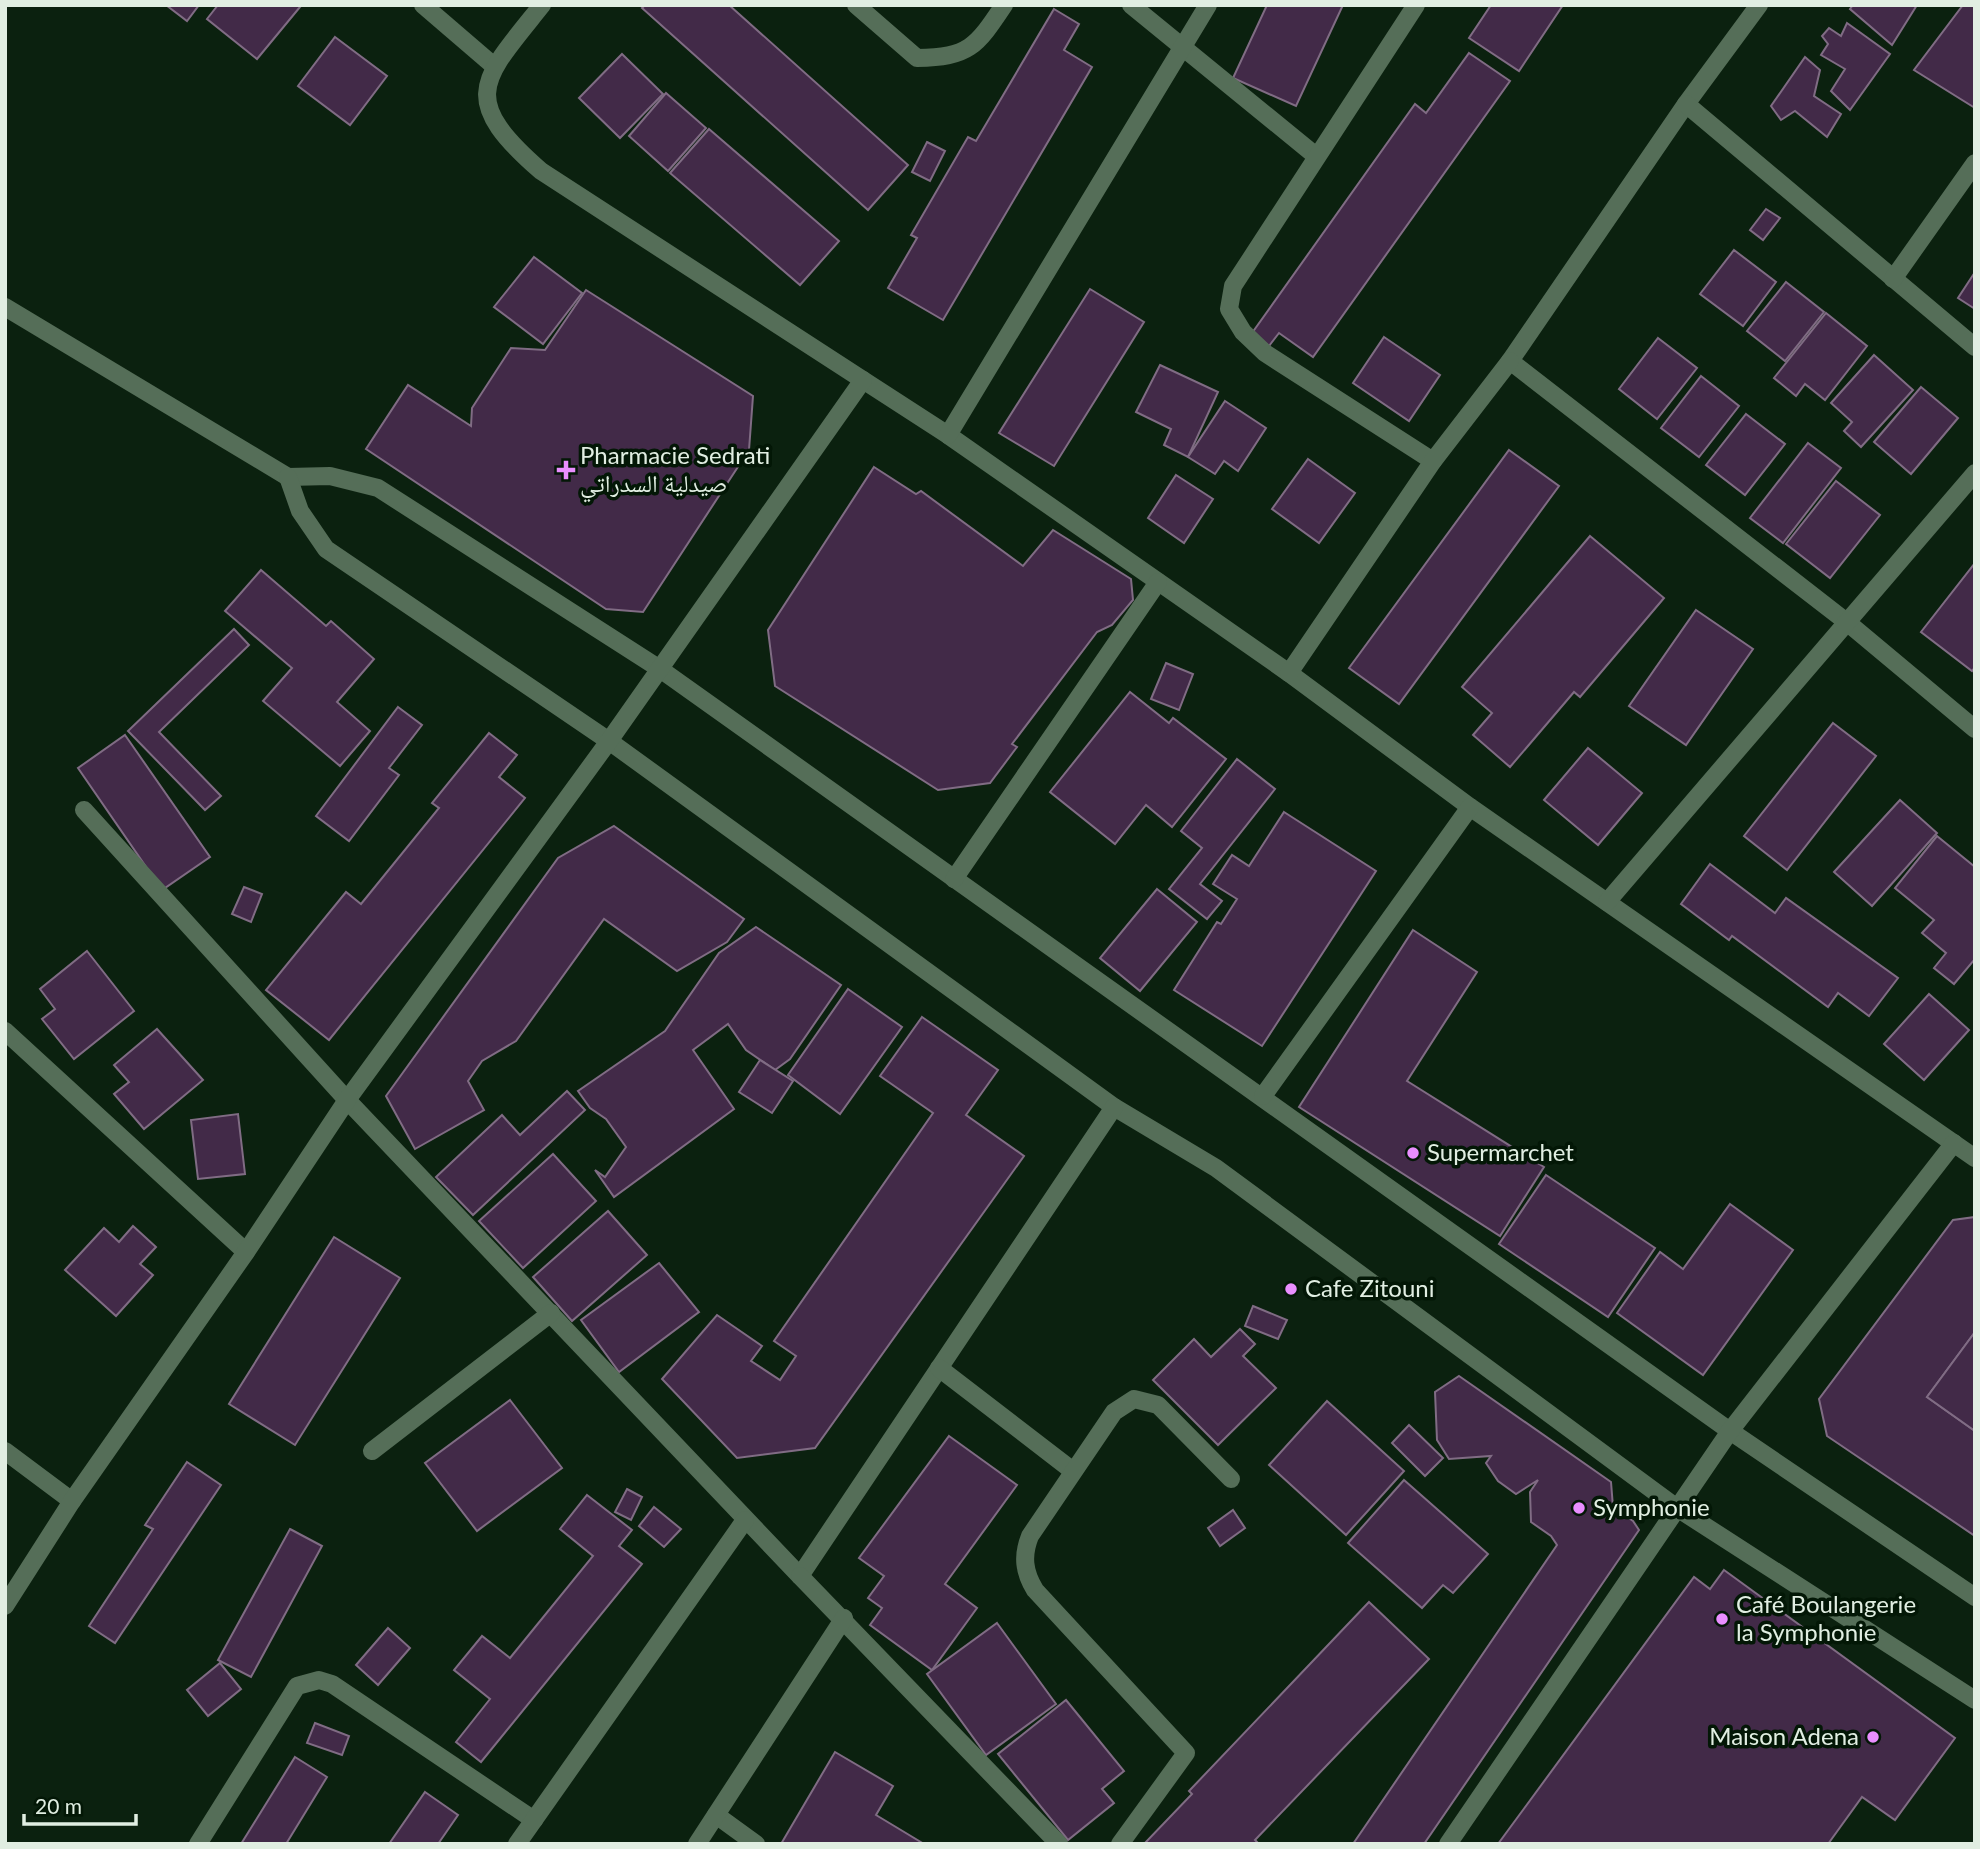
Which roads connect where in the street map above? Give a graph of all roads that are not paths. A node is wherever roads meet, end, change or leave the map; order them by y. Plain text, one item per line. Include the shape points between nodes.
1 (423, 5) edge
2 (542, 5) edge
3 (856, 5) edge
4 (1004, 5) edge
5 (1131, 5) edge
6 (1209, 5) edge
7 (1416, 5) edge
8 (1759, 5) edge
9 (1181, 46) junction
10 (494, 66) junction
11 (1686, 104) junction
12 (1316, 156) junction
13 (1975, 163) edge
14 (1893, 279) junction
15 (5, 307) edge
16 (1975, 347) edge
17 (1510, 361) junction
18 (863, 380) junction
19 (948, 435) junction
20 (1433, 461) junction
21 (1975, 473) edge
22 (288, 477) junction
23 (1158, 582) junction
24 (1848, 623) junction
25 (660, 669) junction
26 (1289, 673) junction
27 (1975, 729) edge
28 (609, 741) junction
29 (1470, 807) junction
30 (84, 810) dead end
31 (954, 879) junction
32 (1607, 902) junction
33 (5, 1031) edge
34 (1263, 1096) junction
35 (347, 1100) junction
36 (1114, 1108) junction
37 (1954, 1143) junction
38 (1975, 1157) edge
39 (246, 1252) junction
40 (551, 1313) junction
41 (939, 1368) junction
42 (1730, 1431) junction
43 (5, 1451) edge
44 (372, 1451) dead end
45 (1073, 1471) junction
46 (1231, 1479) dead end
47 (72, 1501) junction
48 (1677, 1507) junction
49 (745, 1520) junction
50 (800, 1576) junction
51 (1975, 1597) edge
52 (5, 1606) edge
53 (844, 1618) junction
54 (1975, 1700) edge
55 (716, 1815) junction
56 (534, 1820) junction
57 (198, 1844) edge
58 (517, 1844) edge
59 (697, 1844) edge
60 (756, 1844) edge
61 (1059, 1844) edge
62 (1120, 1844) edge
63 (1448, 1844) edge

1 - 10 street
2 - 10 street
3 - 4 street via 918,58 946,57 974,47
5 - 9 street
6 - 9 street
7 - 12 street
8 - 11 street
9 - 12 street
9 - 19 street
10 - 18 street via 485,89 491,112 503,134 541,171
11 - 14 street
11 - 17 street
12 - 20 street via 1233,286 1229,309 1265,354
13 - 14 street
14 - 16 street
15 - 22 street
17 - 20 street
17 - 24 street
18 - 19 street
18 - 25 street
19 - 23 street
20 - 26 street
21 - 24 street
22 - 25 street via 330,476 378,488
22 - 28 street via 300,511 326,549
23 - 26 street
23 - 31 street
24 - 27 street
24 - 32 street
25 - 28 street
25 - 31 street
26 - 29 street
28 - 35 street
28 - 36 street
29 - 32 street
29 - 34 street
30 - 35 street
31 - 34 street
32 - 37 street
33 - 39 street
34 - 42 street
35 - 39 street
35 - 40 street
36 - 41 street
36 - 48 street via 1216,1168
37 - 38 street
37 - 42 street
39 - 47 street
40 - 44 street
40 - 49 street
41 - 45 street
41 - 50 street
42 - 48 street
42 - 51 street
43 - 47 street
45 - 46 street via 1114,1412 1134,1399 1158,1405
45 - 62 street via 1024,1549 1027,1578 1186,1753
47 - 52 street
48 - 54 street
48 - 63 street
49 - 50 street
49 - 56 street
50 - 53 street
53 - 55 street
53 - 61 street
55 - 59 street
55 - 60 street
56 - 57 street via 354,1698 319,1680 297,1686
56 - 58 street

